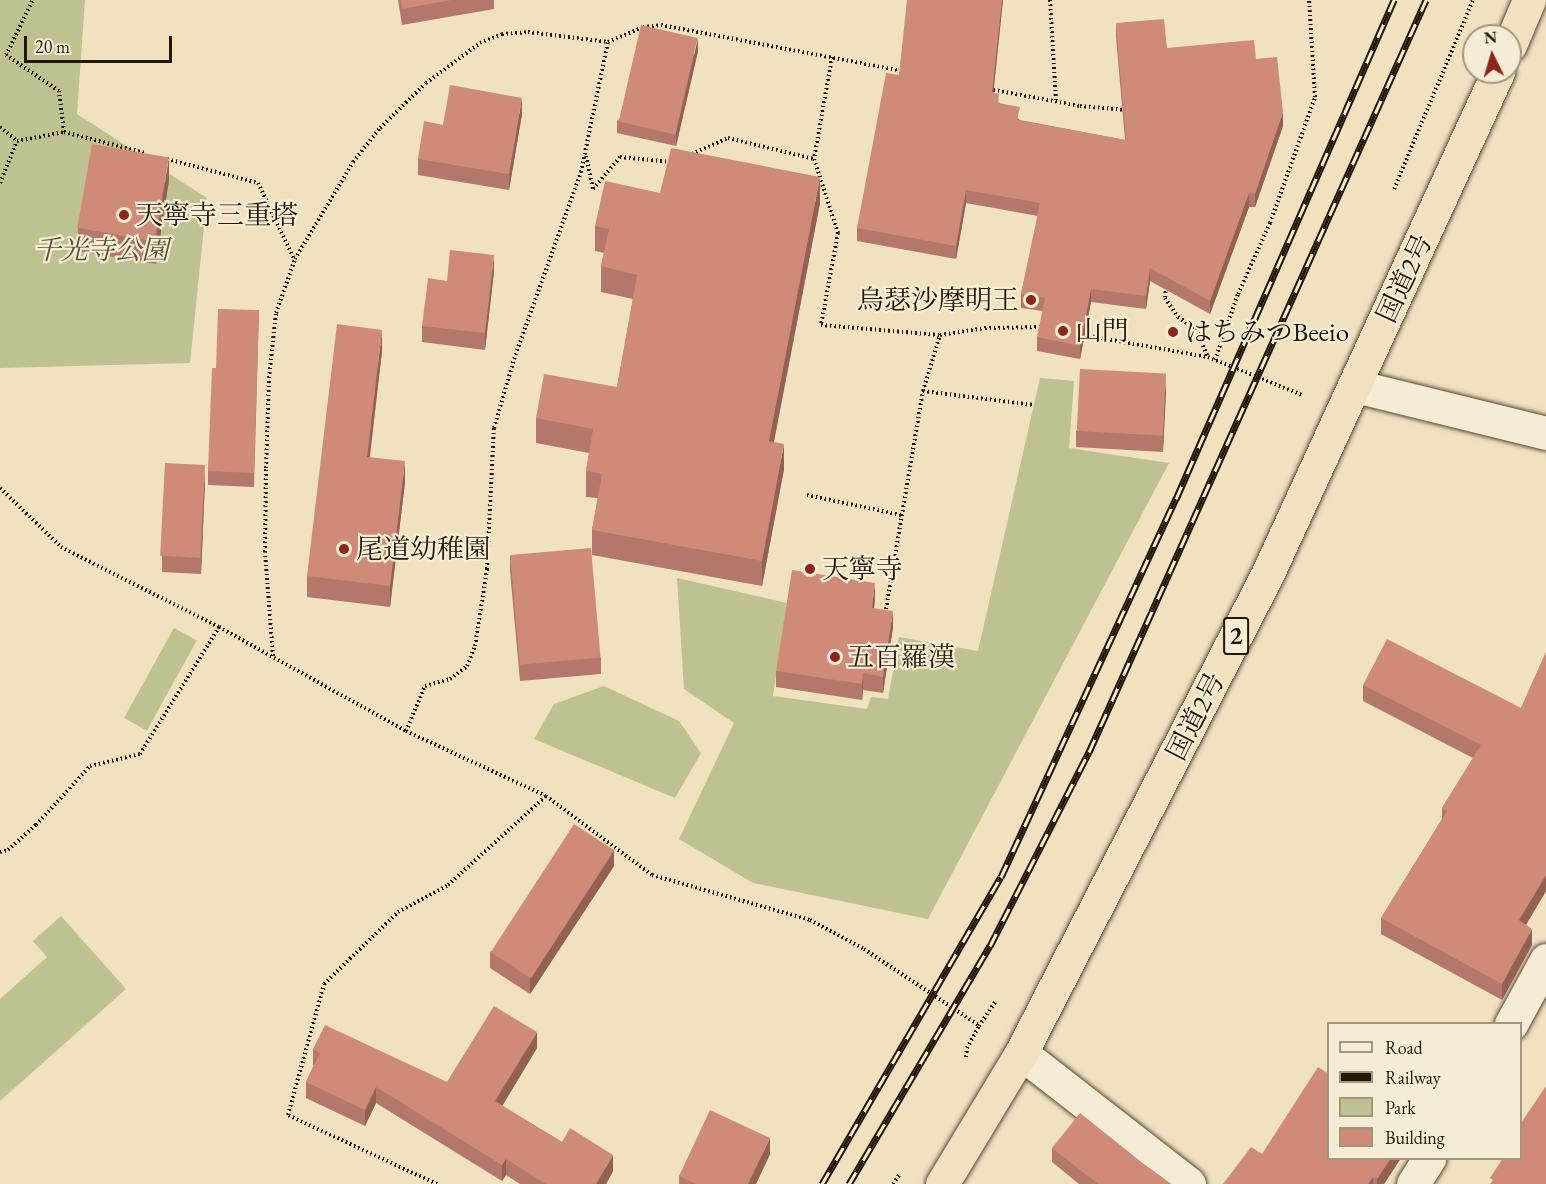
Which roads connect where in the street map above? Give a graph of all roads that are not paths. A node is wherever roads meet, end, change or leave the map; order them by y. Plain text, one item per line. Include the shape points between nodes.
1 (1529, 0) edge
2 (1519, 24) edge
3 (1493, 84) edge
4 (1355, 386) junction
5 (1546, 433) edge
6 (1546, 960) edge
7 (1512, 1022) edge
8 (1022, 1053) junction
9 (1428, 1160) edge
10 (948, 1181) edge
11 (1189, 1184) edge
12 (1413, 1184) edge

1 - 2 highway
3 - 4 highway, 国道2号 / 2
4 - 5 street
4 - 8 highway, 国道2号 / 2 via 1267,575
6 - 7 street
8 - 10 highway, 国道2号 / 2
8 - 11 street
9 - 12 street

